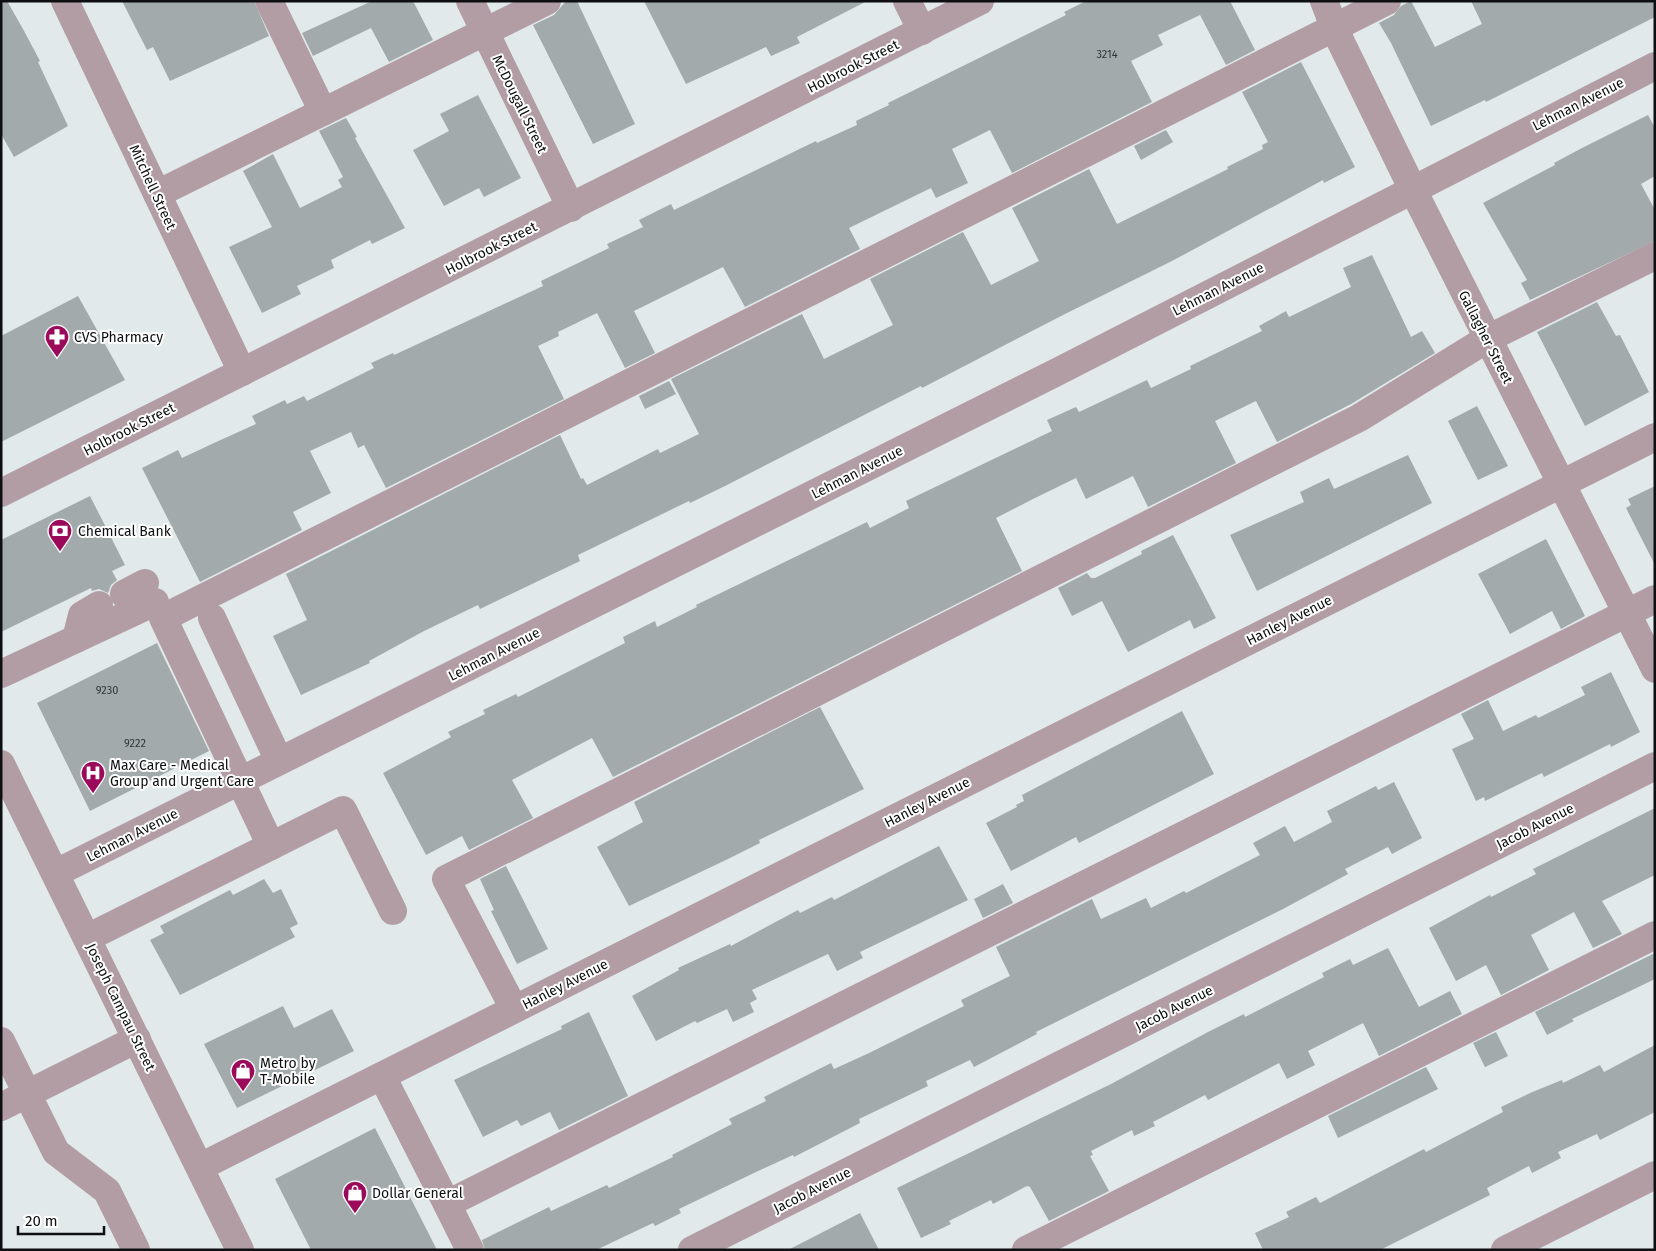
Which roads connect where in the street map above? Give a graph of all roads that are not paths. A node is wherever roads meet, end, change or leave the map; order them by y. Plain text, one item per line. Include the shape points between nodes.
1 (65, 1) edge
2 (269, 1) edge
3 (470, 1) edge
4 (547, 1) edge
5 (908, 1) edge
6 (980, 1) edge
7 (1324, 1) edge
8 (1387, 1) edge
9 (1334, 27) junction
10 (922, 31) junction
11 (485, 32) junction
12 (1655, 66) edge
13 (323, 112) junction
14 (1412, 188) junction
15 (157, 194) junction
16 (571, 208) junction
17 (1655, 256) edge
18 (1487, 340) junction
19 (242, 372) junction
20 (1655, 437) edge
21 (1559, 484) junction
22 (1, 493) edge
23 (141, 593) dead end
24 (1655, 599) edge
25 (99, 605) dead end
26 (1626, 614) junction
27 (212, 618) dead end
28 (76, 639) junction
29 (1655, 669) edge
30 (1, 674) edge
31 (279, 761) junction
32 (1, 764) edge
33 (1655, 766) edge
34 (242, 780) junction
35 (271, 846) junction
36 (56, 873) junction
37 (393, 911) dead end
38 (1655, 935) edge
39 (87, 938) junction
40 (514, 1010) junction
41 (137, 1039) junction
42 (1, 1041) edge
43 (382, 1076) junction
44 (27, 1094) junction
45 (1, 1107) edge
46 (200, 1167) junction
47 (1655, 1175) edge
48 (447, 1204) junction
49 (136, 1250) edge
50 (240, 1250) edge
51 (470, 1250) edge
52 (692, 1250) edge
53 (1026, 1250) edge
54 (1505, 1250) edge

1 - 15 street, Mitchell Street
2 - 13 street
3 - 11 street, McDougall Street
4 - 11 street
5 - 10 street
6 - 10 street, Holbrook Street
7 - 9 street, Gallagher Street
8 - 9 street
9 - 14 street, Gallagher Street
9 - 34 street via 163,618
10 - 16 street, Holbrook Street
11 - 13 street
11 - 16 street, McDougall Street
12 - 14 street, Lehman Avenue
13 - 15 street
14 - 18 street, Gallagher Street
14 - 31 street, Lehman Avenue via 1046,378
15 - 19 street, Mitchell Street
16 - 19 street, Holbrook Street
17 - 18 street
18 - 21 street, Gallagher Street
18 - 40 street via 1359,418 446,880
19 - 22 street, Holbrook Street
20 - 21 street, Hanley Avenue
21 - 26 street, Gallagher Street
21 - 40 street, Hanley Avenue
23 - 28 street
24 - 26 street
25 - 28 street via 82,615
26 - 29 street, Gallagher Street
26 - 48 street
27 - 31 street
28 - 30 street
31 - 34 street, Lehman Avenue
32 - 36 street, Joseph Campau Street
33 - 52 street, Jacob Avenue
34 - 35 street
34 - 36 street, Lehman Avenue
35 - 37 street via 342,810
35 - 39 street
36 - 39 street, Joseph Campau Street
38 - 53 street
39 - 41 street, Joseph Campau Street
40 - 43 street, Hanley Avenue
41 - 44 street
41 - 46 street, Joseph Campau Street
42 - 44 street
43 - 46 street, Hanley Avenue
43 - 48 street
44 - 45 street
44 - 49 street via 56,1152 107,1191
46 - 50 street, Joseph Campau Street
47 - 54 street
48 - 51 street

